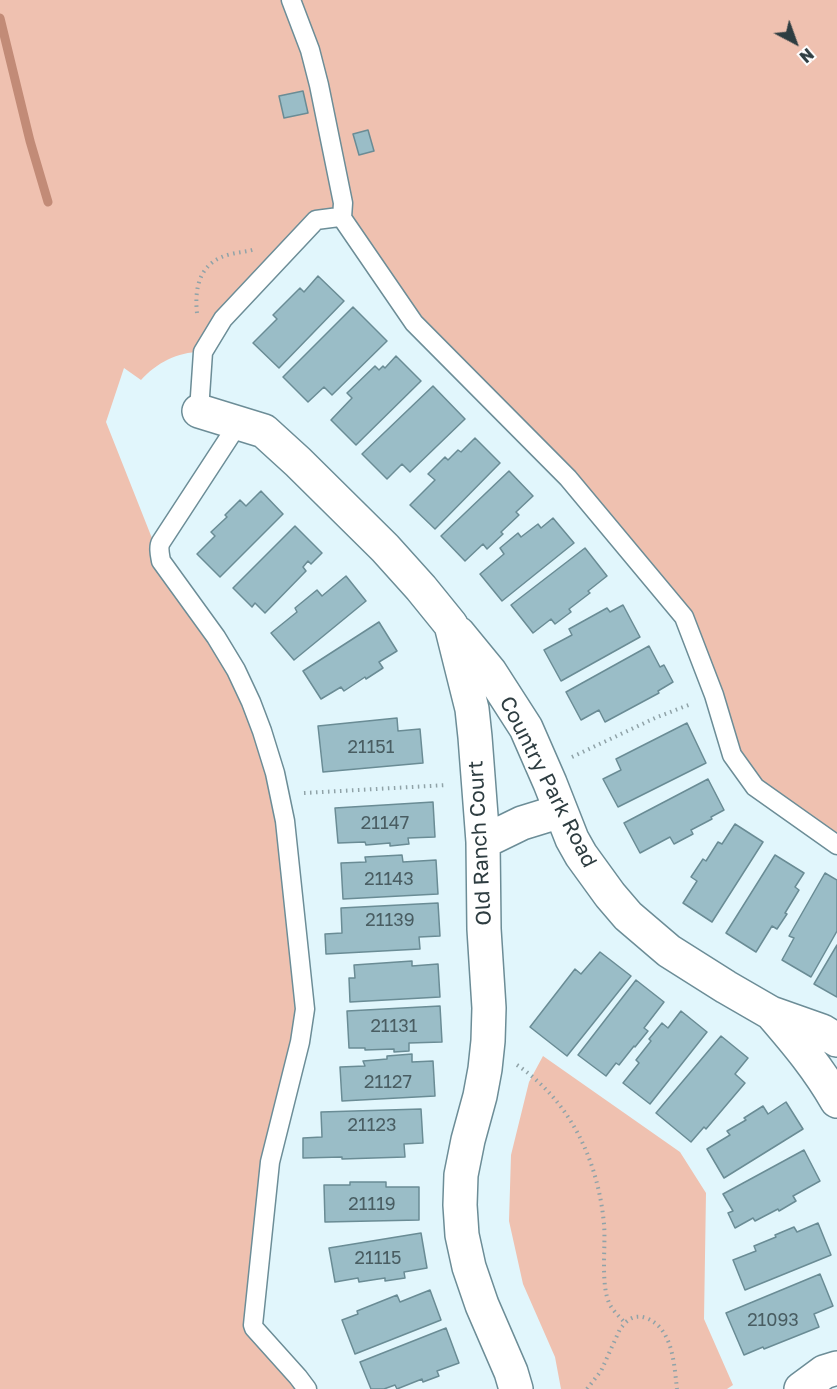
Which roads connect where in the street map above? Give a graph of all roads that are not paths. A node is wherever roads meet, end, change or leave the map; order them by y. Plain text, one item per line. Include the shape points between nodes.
1 (291, 0) edge
2 (342, 218) junction
3 (199, 411) joint
4 (238, 423) junction
5 (451, 625) junction
6 (561, 811) junction
7 (483, 842) junction
8 (837, 845) edge
9 (771, 1013) junction
10 (837, 1040) edge
11 (837, 1101) edge
12 (837, 1368) edge
13 (307, 1389) edge
14 (516, 1389) edge
15 (801, 1389) edge

1 - 2 lane via 319,85 343,203
2 - 3 lane via 316,220 222,319 203,352
2 - 8 lane via 414,322 568,478 684,616 732,755 755,787
3 - 4 street, Old Ranch Court
4 - 5 street, Old Ranch Court via 264,431 298,462 385,548
4 - 13 lane via 159,545 161,561 216,637 251,702 275,773 285,821 305,1009 270,1161 253,1325
5 - 6 street, Country Park Road via 490,672 526,728
5 - 7 street, Old Ranch Court via 472,708
6 - 7 street via 522,823
6 - 9 street, Country Park Road via 581,855 628,916 669,951
7 - 14 street, Old Ranch Court via 488,1048 461,1175 460,1205 470,1267
9 - 10 street, Country Park Road
9 - 11 street, Country Park Road via 803,1049
12 - 15 street via 824,1372

